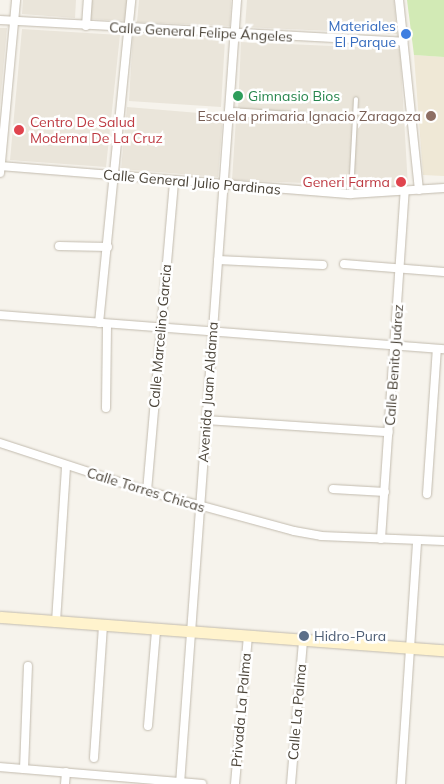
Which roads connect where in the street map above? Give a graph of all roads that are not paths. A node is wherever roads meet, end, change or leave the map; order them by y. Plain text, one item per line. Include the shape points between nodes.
1 (16, 0) edge
2 (88, 0) edge
3 (131, 0) edge
4 (237, 0) edge
5 (399, 0) edge
6 (0, 20) edge
7 (14, 21) junction
8 (86, 26) junction
9 (128, 29) junction
10 (235, 33) junction
11 (403, 42) junction
12 (356, 99) dead end
13 (230, 112) junction
14 (322, 118) dead end
15 (0, 166) edge
16 (0, 173) edge
17 (114, 175) junction
18 (174, 181) junction
19 (224, 186) junction
20 (444, 188) edge
21 (419, 190) junction
22 (405, 191) junction
23 (350, 194) junction
24 (59, 246) dead end
25 (108, 247) junction
26 (218, 260) junction
27 (344, 264) dead end
28 (323, 265) dead end
29 (400, 268) junction
30 (444, 272) edge
31 (0, 315) edge
32 (103, 323) junction
33 (160, 328) junction
34 (212, 332) junction
35 (396, 346) junction
36 (441, 349) edge
37 (106, 408) dead end
38 (206, 420) junction
39 (389, 432) junction
40 (0, 443) edge
41 (66, 466) junction
42 (333, 489) dead end
43 (147, 491) junction
44 (385, 492) junction
45 (427, 494) dead end
46 (199, 506) junction
47 (381, 539) junction
48 (416, 541) junction
49 (444, 541) edge
50 (0, 617) edge
51 (56, 622) junction
52 (104, 626) junction
53 (156, 630) junction
54 (191, 633) junction
55 (248, 636) junction
56 (303, 640) junction
57 (410, 647) junction
58 (444, 650) edge
59 (28, 666) dead end
60 (148, 726) dead end
61 (94, 758) dead end
62 (0, 767) edge
63 (24, 769) junction
64 (66, 772) junction
65 (180, 783) edge
66 (65, 784) edge
67 (202, 784) edge
68 (236, 784) edge
69 (290, 784) edge
70 (401, 784) edge

1 - 7 street
2 - 8 street
3 - 9 street
4 - 10 street, Avenida Juan Aldama
5 - 11 street
6 - 7 street, Calle General Felipe Ángeles
7 - 8 street, Calle General Felipe Ángeles
7 - 15 street
8 - 9 street, Calle General Felipe Ángeles
9 - 10 street, Calle General Felipe Ángeles
9 - 17 street
10 - 11 street, Calle General Felipe Ángeles
10 - 13 street, Avenida Juan Aldama
11 - 21 street
12 - 23 lane
13 - 14 street
13 - 19 street, Avenida Juan Aldama
15 - 16 street
15 - 17 street, Calle General Julio Pardinas
17 - 18 street, Calle General Julio Pardinas
17 - 25 street
18 - 19 street, Calle General Julio Pardinas
18 - 33 street, Calle Marcelino Garcia
19 - 23 street, Calle General Julio Pardinas
19 - 26 street, Avenida Juan Aldama
20 - 21 street, Calle General Julio Pardinas
21 - 22 street, Calle General Julio Pardinas
22 - 23 street, Calle General Julio Pardinas
22 - 29 street, Calle Benito Juárez
24 - 25 street
25 - 32 street
26 - 28 street
26 - 34 street, Avenida Juan Aldama
27 - 29 street
29 - 30 street
29 - 35 street, Calle Benito Juárez
31 - 32 street
32 - 33 street
32 - 37 street
33 - 34 street
33 - 43 street, Calle Marcelino Garcia
34 - 35 street
34 - 38 street, Avenida Juan Aldama
35 - 36 street
35 - 39 street, Calle Benito Juárez
36 - 45 street
38 - 39 street
38 - 46 street, Avenida Juan Aldama
39 - 44 street, Calle Benito Juárez
40 - 41 street, Calle Torres Chicas
41 - 43 street, Calle Torres Chicas
41 - 51 street
42 - 44 street
43 - 46 street, Calle Torres Chicas
44 - 47 street, Calle Benito Juárez
46 - 47 street, Calle Torres Chicas via 294,531
46 - 54 street, Avenida Juan Aldama
47 - 48 street, Calle Torres Chicas
48 - 49 street, Calle Torres Chicas
48 - 57 street
50 - 51 street
51 - 52 street
52 - 53 street
52 - 61 street
53 - 54 street
53 - 60 street
54 - 55 street
54 - 65 street, Avenida Juan Aldama
55 - 56 street
55 - 68 street, Privada La Palma
56 - 57 street
56 - 69 street, Calle La Palma
57 - 58 street
57 - 70 street
59 - 63 street
62 - 63 street
63 - 64 street
64 - 65 street
64 - 66 street
65 - 67 street

